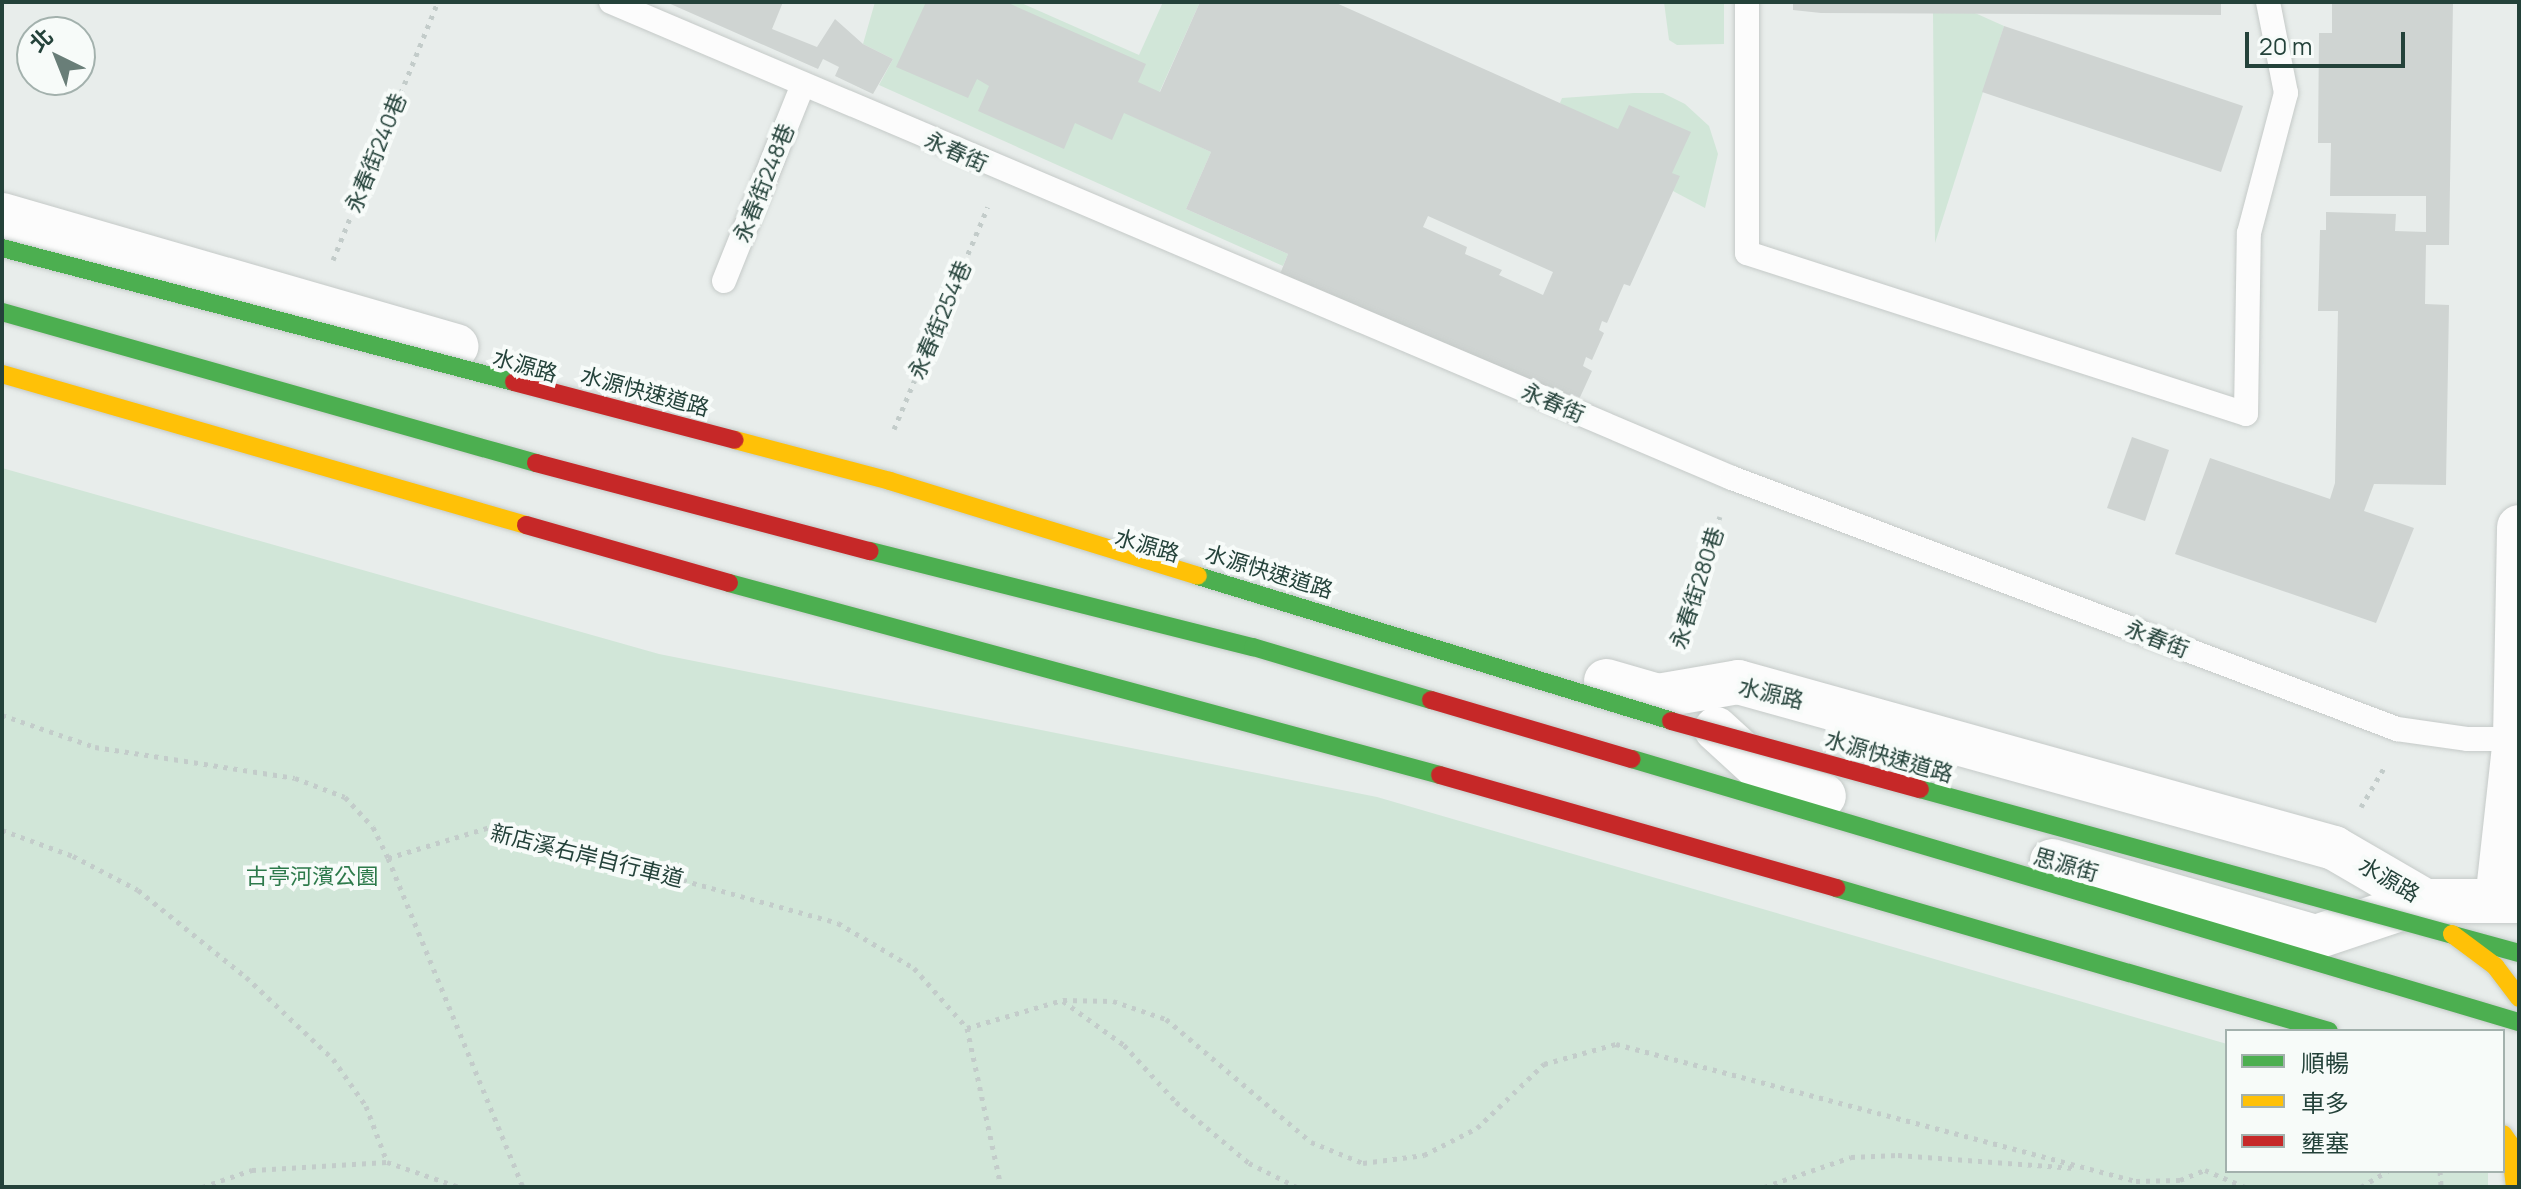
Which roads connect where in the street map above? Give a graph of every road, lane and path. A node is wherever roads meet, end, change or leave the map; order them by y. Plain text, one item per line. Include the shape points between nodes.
1 (438, 2) edge
2 (611, 2) edge
3 (1747, 2) edge
4 (2268, 2) edge
5 (803, 84) junction
6 (1003, 173) junction
7 (2, 215) edge
8 (2, 248) edge
9 (724, 281) dead end
10 (319, 306) junction
11 (2, 312) edge
12 (2, 374) edge
13 (880, 468) junction
14 (1732, 478) junction
15 (2519, 527) edge
16 (1658, 696) junction
17 (2, 715) edge
18 (2397, 729) junction
19 (2515, 739) junction
20 (2008, 796) dead end
21 (2, 830) edge
22 (2334, 848) junction
23 (388, 858) junction
24 (2425, 901) junction
25 (2508, 901) edge
26 (2519, 953) edge
27 (2519, 998) edge
28 (1063, 1000) junction
29 (2519, 1022) edge
30 (967, 1028) junction
31 (2322, 1029) edge
32 (2505, 1137) edge
33 (387, 1162) junction
34 (2087, 1168) junction
35 (2377, 1173) edge
36 (2385, 1173) edge
37 (2376, 1178) junction
38 (202, 1187) edge
39 (459, 1187) edge
40 (523, 1187) edge
41 (1001, 1187) edge
42 (1297, 1187) edge
43 (1764, 1187) edge
44 (2245, 1187) edge
45 (2361, 1187) edge
46 (2515, 1187) edge

1 - 10 path, 永春街240巷 via 334,256
2 - 5 lane, 永春街
3 - 4 lane via 1747,253 2246,414 2249,233 2286,93
5 - 6 lane, 永春街
5 - 9 lane, 永春街248巷
6 - 13 path, 永春街254巷
6 - 14 lane, 永春街
7 - 10 street, 水源路
8 - 26 main road, 水源快速道路, bridge via 890,481 1640,712
10 - 13 street, 水源路
11 - 29 main road via 659,498 1253,647
12 - 31 main road via 752,589 1520,796
13 - 16 street, 水源路
14 - 16 path, 永春街280巷
14 - 18 lane, 永春街
15 - 19 street
16 - 22 street, 水源路 via 1738,682
16 - 24 street, 思源街 via 1723,732 1773,781 2316,937
17 - 23 path via 95,747 295,778 345,797 373,827
18 - 19 lane, 永春街
18 - 22 path via 2384,770
19 - 25 street
20 - 27 main road, bridge via 2431,919 2495,966
21 - 33 path via 73,856 138,890 246,977 333,1059 366,1106
22 - 24 street, 水源路
23 - 30 path, 新店溪右岸自行車道 via 490,827 838,923 914,968
23 - 40 path
24 - 25 street, 水源路
28 - 30 path
28 - 34 path via 1113,1001 1166,1019 1311,1142 1363,1163 1424,1155 1477,1128 1544,1064 1616,1044
28 - 42 path via 1124,1045 1176,1102 1249,1163
30 - 41 path
32 - 46 main road, bridge
33 - 38 path via 252,1170
33 - 39 path
34 - 43 path via 1898,1155 1851,1157
34 - 44 path via 2136,1181 2180,1180 2205,1170
35 - 37 path
36 - 37 path
37 - 45 path

